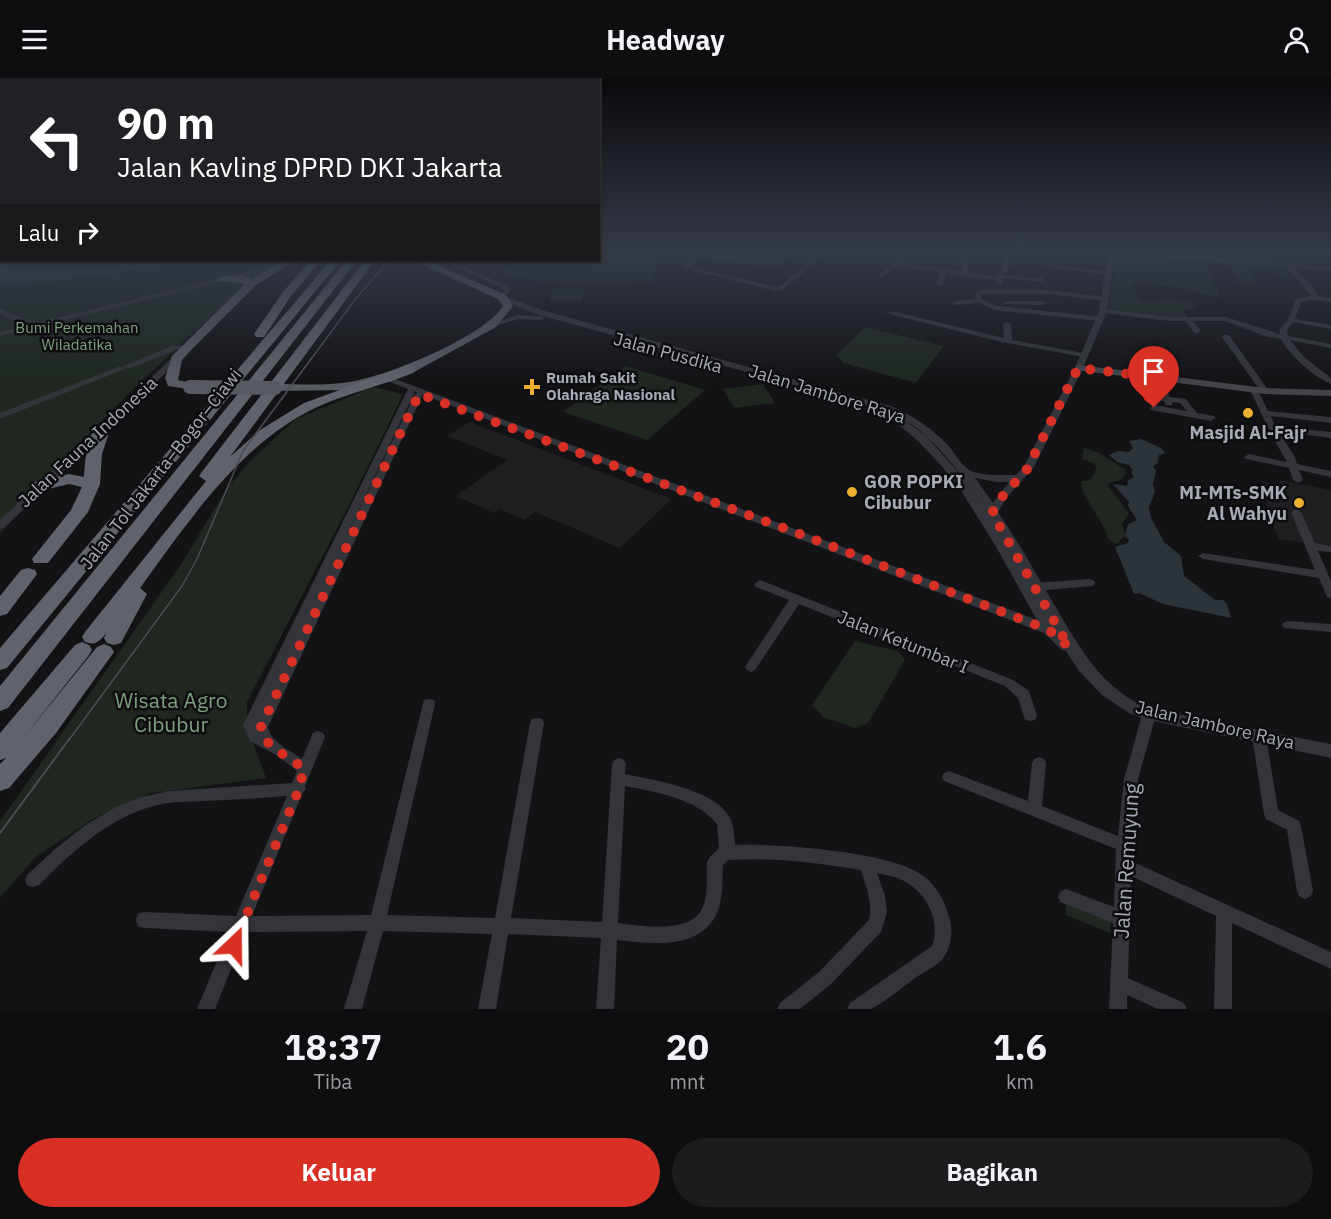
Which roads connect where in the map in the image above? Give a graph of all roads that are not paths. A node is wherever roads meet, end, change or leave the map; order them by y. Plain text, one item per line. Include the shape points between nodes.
1 (160, 294) edge
2 (240, 294) edge
3 (287, 294) edge
4 (307, 294) edge
5 (325, 294) edge
6 (346, 294) edge
7 (496, 294) edge
8 (980, 294) edge
9 (1038, 294) edge
10 (1060, 294) edge
11 (1106, 294) edge
12 (1312, 294) edge
13 (500, 296) junction
14 (1314, 298) junction
15 (1106, 299) junction
16 (979, 300) junction
17 (1330, 301) edge
18 (955, 303) dead end
19 (1006, 303) dead end
20 (1043, 303) junction
21 (0, 311) edge
22 (891, 313) dead end
23 (1050, 315) junction
24 (1102, 315) junction
25 (1188, 319) junction
26 (1291, 320) junction
27 (23, 321) junction
28 (45, 323) junction
29 (1007, 324) dead end
30 (492, 325) junction
31 (1331, 327) edge
32 (17, 330) junction
33 (1197, 331) dead end
34 (0, 334) edge
35 (1226, 337) dead end
36 (1284, 338) junction
37 (1008, 340) junction
38 (1331, 346) edge
39 (187, 347) junction
40 (1083, 354) junction
41 (176, 359) junction
42 (1078, 368) junction
43 (410, 369) junction
44 (1137, 375) junction
45 (1157, 377) junction
46 (387, 380) junction
47 (1331, 382) edge
48 (799, 386) junction
49 (1260, 391) junction
50 (415, 392) junction
51 (1331, 393) edge
52 (222, 394) junction
53 (1149, 397) junction
54 (1167, 398) junction
55 (1174, 413) junction
56 (1266, 413) junction
57 (1194, 415) junction
58 (0, 416) edge
59 (1211, 418) dead end
60 (1331, 420) edge
61 (1272, 428) junction
62 (102, 430) junction
63 (1331, 435) edge
64 (1249, 457) dead end
65 (1294, 467) junction
66 (963, 472) junction
67 (1331, 474) edge
68 (1019, 478) junction
69 (1298, 480) dead end
70 (92, 484) junction
71 (40, 486) junction
72 (962, 486) junction
73 (980, 493) junction
74 (1004, 494) junction
75 (1296, 512) dead end
76 (992, 513) junction
77 (0, 526) edge
78 (1310, 546) junction
79 (1331, 549) edge
80 (161, 550) junction
81 (1203, 556) dead end
82 (41, 559) dead end
83 (28, 574) dead end
84 (1323, 575) junction
85 (1089, 583) dead end
86 (760, 584) dead end
87 (1036, 587) junction
88 (1331, 594) edge
89 (796, 599) junction
90 (0, 609) edge
91 (1288, 625) dead end
92 (1331, 628) edge
93 (1049, 630) junction
94 (98, 644) junction
95 (1069, 647) junction
96 (0, 662) edge
97 (751, 667) dead end
98 (0, 702) edge
99 (429, 704) dead end
100 (1149, 715) junction
101 (1030, 716) dead end
102 (537, 723) dead end
103 (1259, 736) junction
104 (318, 738) dead end
105 (0, 750) edge
106 (1331, 751) edge
107 (1039, 763) dead end
108 (304, 769) junction
109 (950, 777) dead end
110 (0, 781) edge
111 (299, 789) junction
112 (1034, 810) junction
113 (1124, 845) junction
114 (727, 852) junction
115 (867, 864) junction
116 (1124, 865) junction
117 (33, 880) dead end
118 (1305, 891) dead end
119 (1066, 897) dead end
120 (1224, 910) junction
121 (1122, 918) junction
122 (144, 920) dead end
123 (377, 923) junction
124 (243, 924) junction
125 (499, 927) junction
126 (610, 929) junction
127 (1331, 961) edge
128 (1120, 983) junction
129 (206, 1009) edge
130 (353, 1009) edge
131 (487, 1009) edge
132 (605, 1009) edge
133 (786, 1009) edge
134 (856, 1009) edge
135 (1118, 1009) edge
136 (1178, 1009) edge
137 (1223, 1009) edge

1 - 28 street
2 - 39 highway
3 - 52 highway
4 - 52 highway, Jalan Tol Jakarta–Bogor–Ciawi
5 - 98 highway, Jalan Tol Jakarta–Bogor–Ciawi
6 - 80 highway via 212,469
7 - 13 highway, Jalan Jambore Raya
8 - 16 street
9 - 20 street
10 - 15 street
11 - 15 street
12 - 14 street
13 - 30 highway via 508,306
13 - 48 street, Jalan Jambore Raya via 538,312
14 - 17 street
14 - 26 street via 1298,300
15 - 24 street
16 - 18 street
16 - 23 street via 988,306
19 - 20 street
20 - 23 street
21 - 27 street
22 - 37 street
23 - 24 street
24 - 25 street
24 - 40 street
25 - 33 street
25 - 36 street via 1226,319
26 - 31 street
26 - 36 street via 1283,330
27 - 28 street
27 - 32 street
28 - 32 street
29 - 37 street
30 - 43 highway, Jalan Pusdika
30 - 48 street, Jalan Pusdika via 518,317 538,318
32 - 34 street
35 - 49 street
36 - 38 street
36 - 47 street
37 - 40 street
39 - 41 highway
39 - 58 street via 175,348
40 - 42 street
41 - 43 highway, Jalan Pusdika, bridge via 172,383 190,387 349,386
41 - 62 street, Jalan Fauna Indonesia
42 - 44 main road
42 - 68 street via 1029,466
43 - 46 highway
44 - 45 main road
44 - 53 street
45 - 49 main road
45 - 54 street
46 - 50 street
46 - 80 highway via 313,404 279,424 206,490
48 - 66 street, Jalan Jambore Raya via 902,415 921,426
48 - 72 street, Jalan Pusdika via 898,420 929,447
49 - 51 main road
49 - 56 street
50 - 93 street
50 - 108 street via 261,727 268,743
52 - 96 highway, Jalan Tol Jakarta–Bogor–Ciawi
53 - 54 street
53 - 55 street via 1155,410
54 - 55 street
54 - 57 street via 1184,401
55 - 57 street
56 - 60 street
56 - 61 street
57 - 59 street
61 - 63 street
61 - 65 street
62 - 70 highway via 94,454
62 - 71 street, Jalan Fauna Indonesia
64 - 65 street
65 - 67 street
65 - 69 street
66 - 68 street via 996,479
66 - 73 street, Jalan Jambore Raya
68 - 74 street
70 - 71 highway via 69,479
70 - 82 highway via 79,512
71 - 77 street, Jalan Fauna Indonesia
72 - 73 street
72 - 93 street, Jalan Pusdika
73 - 74 street
73 - 76 street, Jalan Jambore Raya
74 - 76 street
75 - 78 street
76 - 87 street, Jalan Jambore Raya
78 - 79 street
78 - 84 street
80 - 94 highway
81 - 84 street
83 - 90 highway
84 - 88 street
85 - 87 street
86 - 89 street, Jalan Ketumbar I
87 - 95 street, Jalan Jambore Raya
89 - 97 street
89 - 101 street, Jalan Ketumbar I via 1009,683 1024,695
91 - 92 street
93 - 95 street, Jalan Pusdika
94 - 105 highway
94 - 110 highway via 48,726
95 - 100 street, Jalan Jambore Raya via 1107,692
99 - 123 street
100 - 103 street, Jalan Jambore Raya
100 - 113 street, Jalan Remuyung via 1131,779
102 - 125 street
103 - 106 street, Jalan Jambore Raya
103 - 118 street via 1271,814 1294,826
104 - 108 street
107 - 112 street
108 - 111 street
109 - 112 street
111 - 117 street via 176,796 142,803 80,839
111 - 124 street
112 - 113 street
113 - 116 street, Jalan Remuyung
114 - 115 street
114 - 126 street via 715,862 712,901 698,926 658,934
114 - 126 street via 722,817 715,811 618,772
115 - 133 street via 879,908 875,926 825,978
115 - 134 street via 906,873 927,888 941,916 941,944 930,959
116 - 120 street
116 - 121 street, Jalan Remuyung
119 - 121 street
120 - 127 street
120 - 137 street
121 - 128 street, Jalan Remuyung
122 - 124 street
123 - 124 street
123 - 125 street
123 - 130 street
124 - 129 street
125 - 126 street
125 - 131 street
126 - 132 street
128 - 135 street, Jalan Remuyung
128 - 136 street

